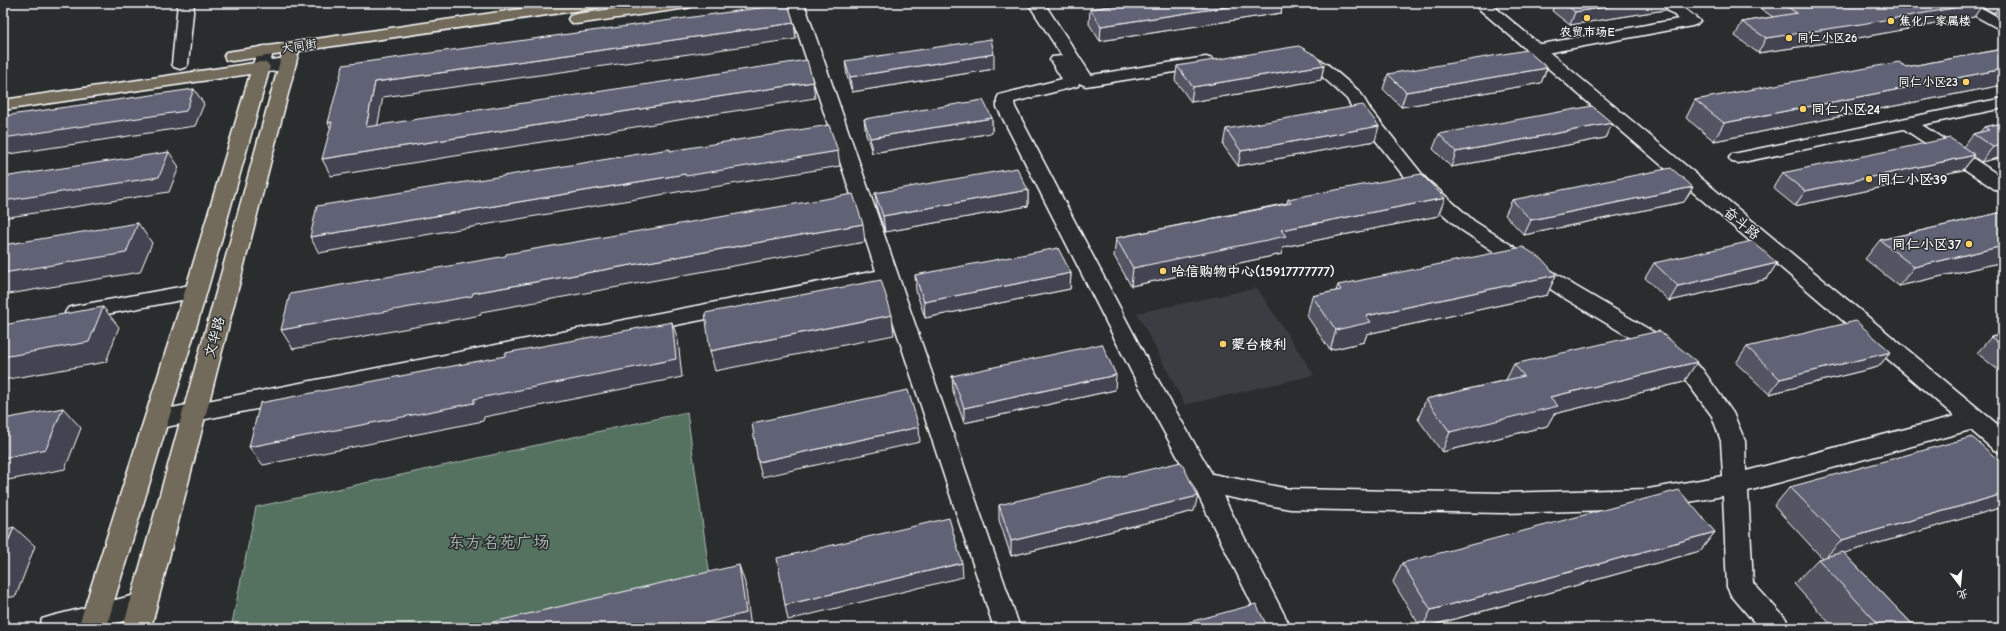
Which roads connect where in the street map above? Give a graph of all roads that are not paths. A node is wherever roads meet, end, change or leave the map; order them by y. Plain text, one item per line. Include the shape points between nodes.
1 (189, 3) edge
2 (595, 3) edge
3 (686, 3) edge
4 (796, 3) edge
5 (1024, 3) edge
6 (1036, 3) edge
7 (1480, 3) edge
8 (1667, 3) edge
9 (1962, 3) edge
10 (2003, 26) edge
11 (1536, 50) junction
12 (1283, 54) edge
13 (290, 55) junction
14 (263, 59) junction
15 (1222, 59) edge
16 (180, 64) junction
17 (3, 89) edge
18 (2003, 103) edge
19 (3, 105) edge
20 (1907, 122) junction
21 (1738, 158) dead end
22 (2003, 186) edge
23 (889, 275) junction
24 (196, 291) junction
25 (57, 316) edge
26 (193, 413) junction
27 (156, 420) junction
28 (1974, 420) junction
29 (2003, 444) edge
30 (1204, 482) junction
31 (1736, 484) junction
32 (140, 617) edge
33 (93, 623) edge
34 (52, 628) edge
35 (1007, 628) edge
36 (1278, 628) edge
37 (1776, 628) edge

1 - 16 street
2 - 13 main road, 大同街
3 - 13 main road, 大同街
4 - 23 street
5 - 30 street via 1072,82 1005,99 1006,107 1144,375
6 - 15 street via 1086,81
7 - 11 street, 奋斗路
8 - 11 street via 1692,21
9 - 10 street
11 - 28 street, 奋斗路
12 - 31 street via 1299,54 1339,82 1354,96 1362,111 1419,183 1467,225 1568,291 1649,339 1694,375 1722,413 1733,441
13 - 14 street
13 - 26 main road, 文华路
14 - 16 main road, 大同街
14 - 19 main road
14 - 24 main road
16 - 17 main road, 大同街
18 - 20 street
20 - 21 street
20 - 22 street
23 - 26 street
23 - 35 street
24 - 25 street
24 - 27 main road
26 - 27 street
26 - 32 main road, 文华路
27 - 33 main road
28 - 29 street, 奋斗路
28 - 31 street
30 - 31 street via 1290,499 1503,503 1648,498
30 - 36 street
31 - 37 street via 1740,587
32 - 33 street
33 - 34 street

